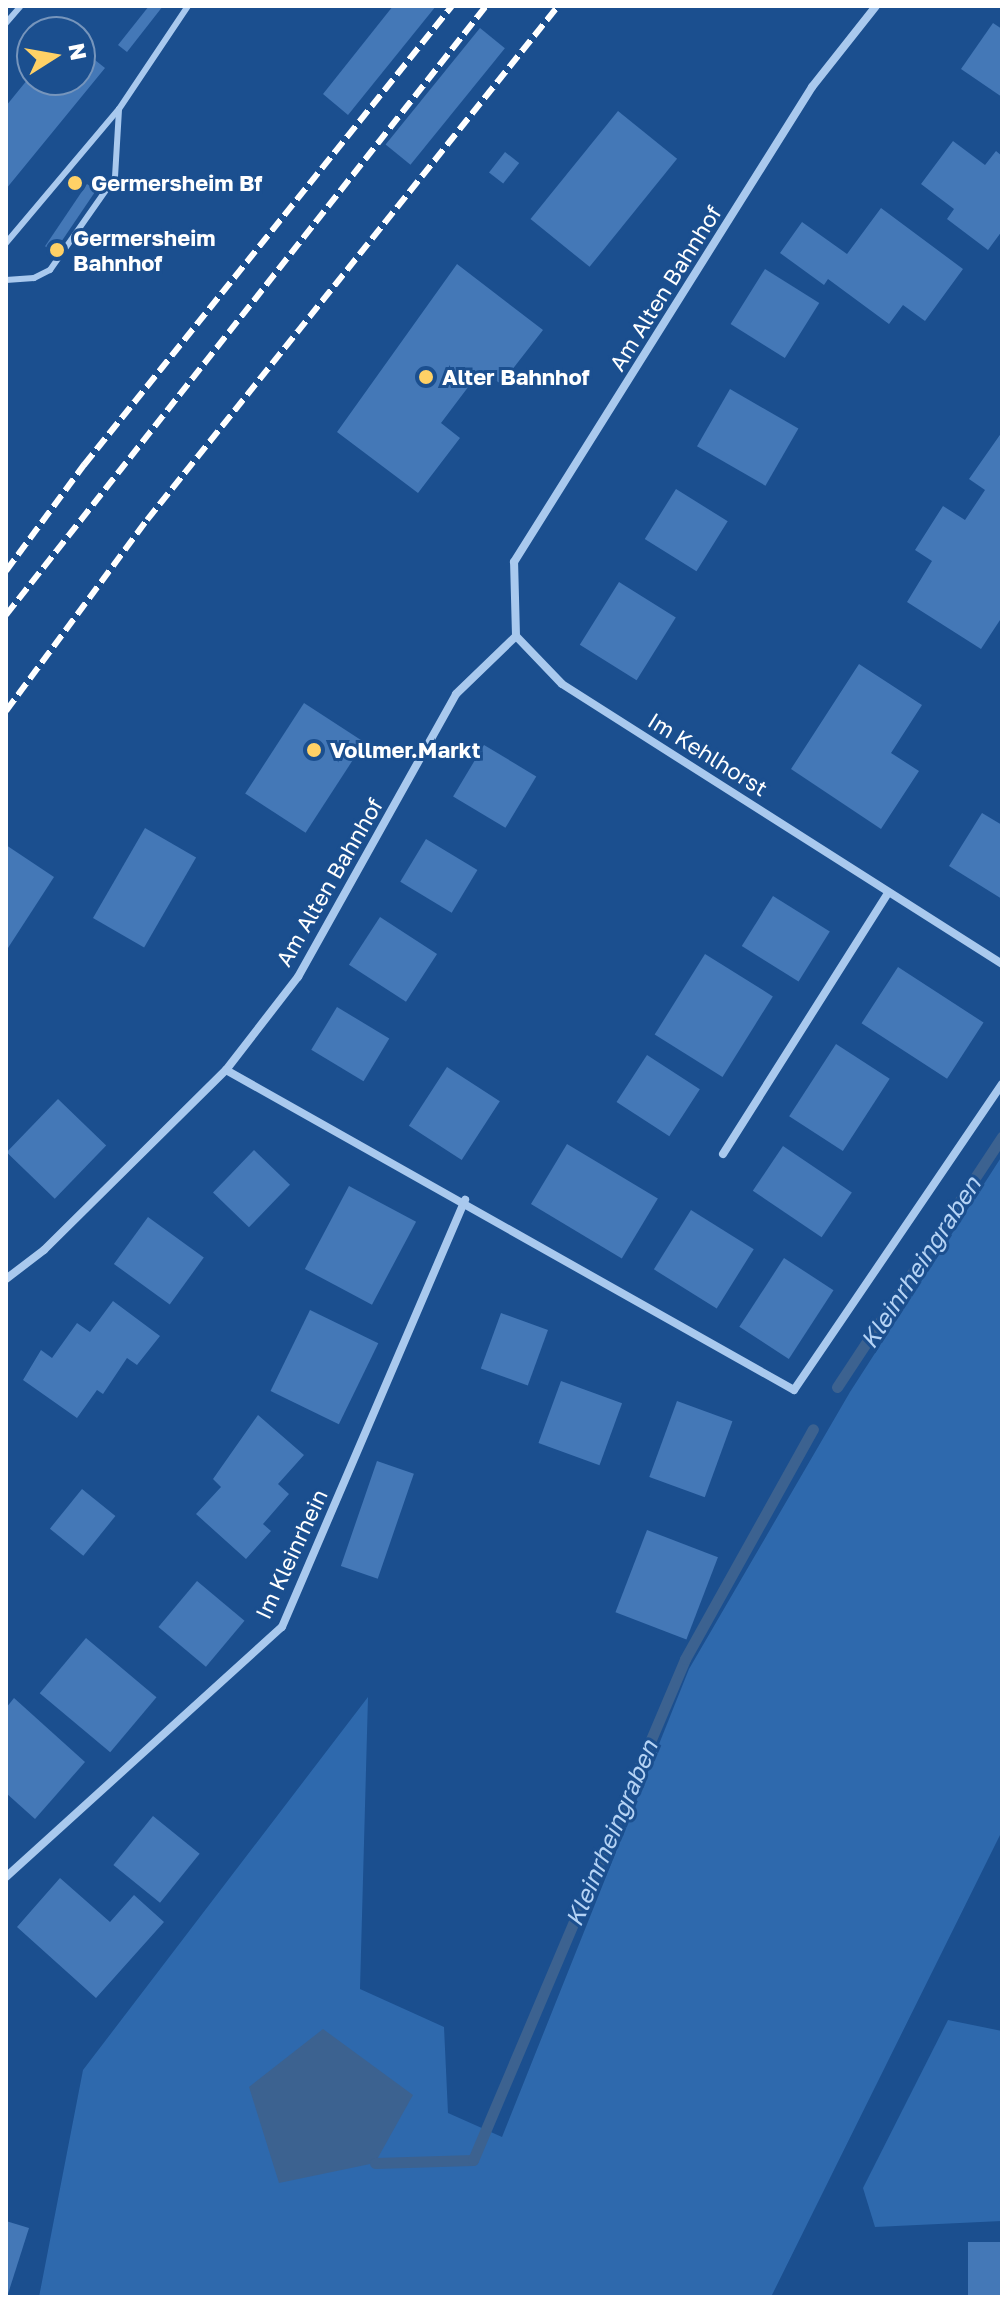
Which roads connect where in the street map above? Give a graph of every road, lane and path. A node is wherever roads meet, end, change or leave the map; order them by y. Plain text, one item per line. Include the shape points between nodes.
1 (21, 6) edge
2 (188, 6) edge
3 (876, 6) edge
4 (6, 23) edge
5 (119, 109) junction
6 (6, 243) edge
7 (6, 280) edge
8 (516, 636) junction
9 (888, 893) junction
10 (1002, 964) edge
11 (226, 1070) junction
12 (1002, 1084) edge
13 (723, 1154) dead end
14 (465, 1200) junction
15 (6, 1279) edge
16 (6, 1877) edge

1 - 4 lane
2 - 5 lane
3 - 8 street, Am Alten Bahnhof via 812,87 514,562
5 - 6 lane
5 - 7 lane via 115,177 50,270 34,278
8 - 9 street, Im Kehlhorst via 562,684
8 - 11 street, Am Alten Bahnhof via 456,694 298,977
9 - 10 street, Im Kehlhorst
9 - 13 street
11 - 14 street
11 - 15 street, Am Alten Bahnhof via 44,1250
12 - 14 street via 794,1390
14 - 16 street, Im Kleinrhein via 282,1627

